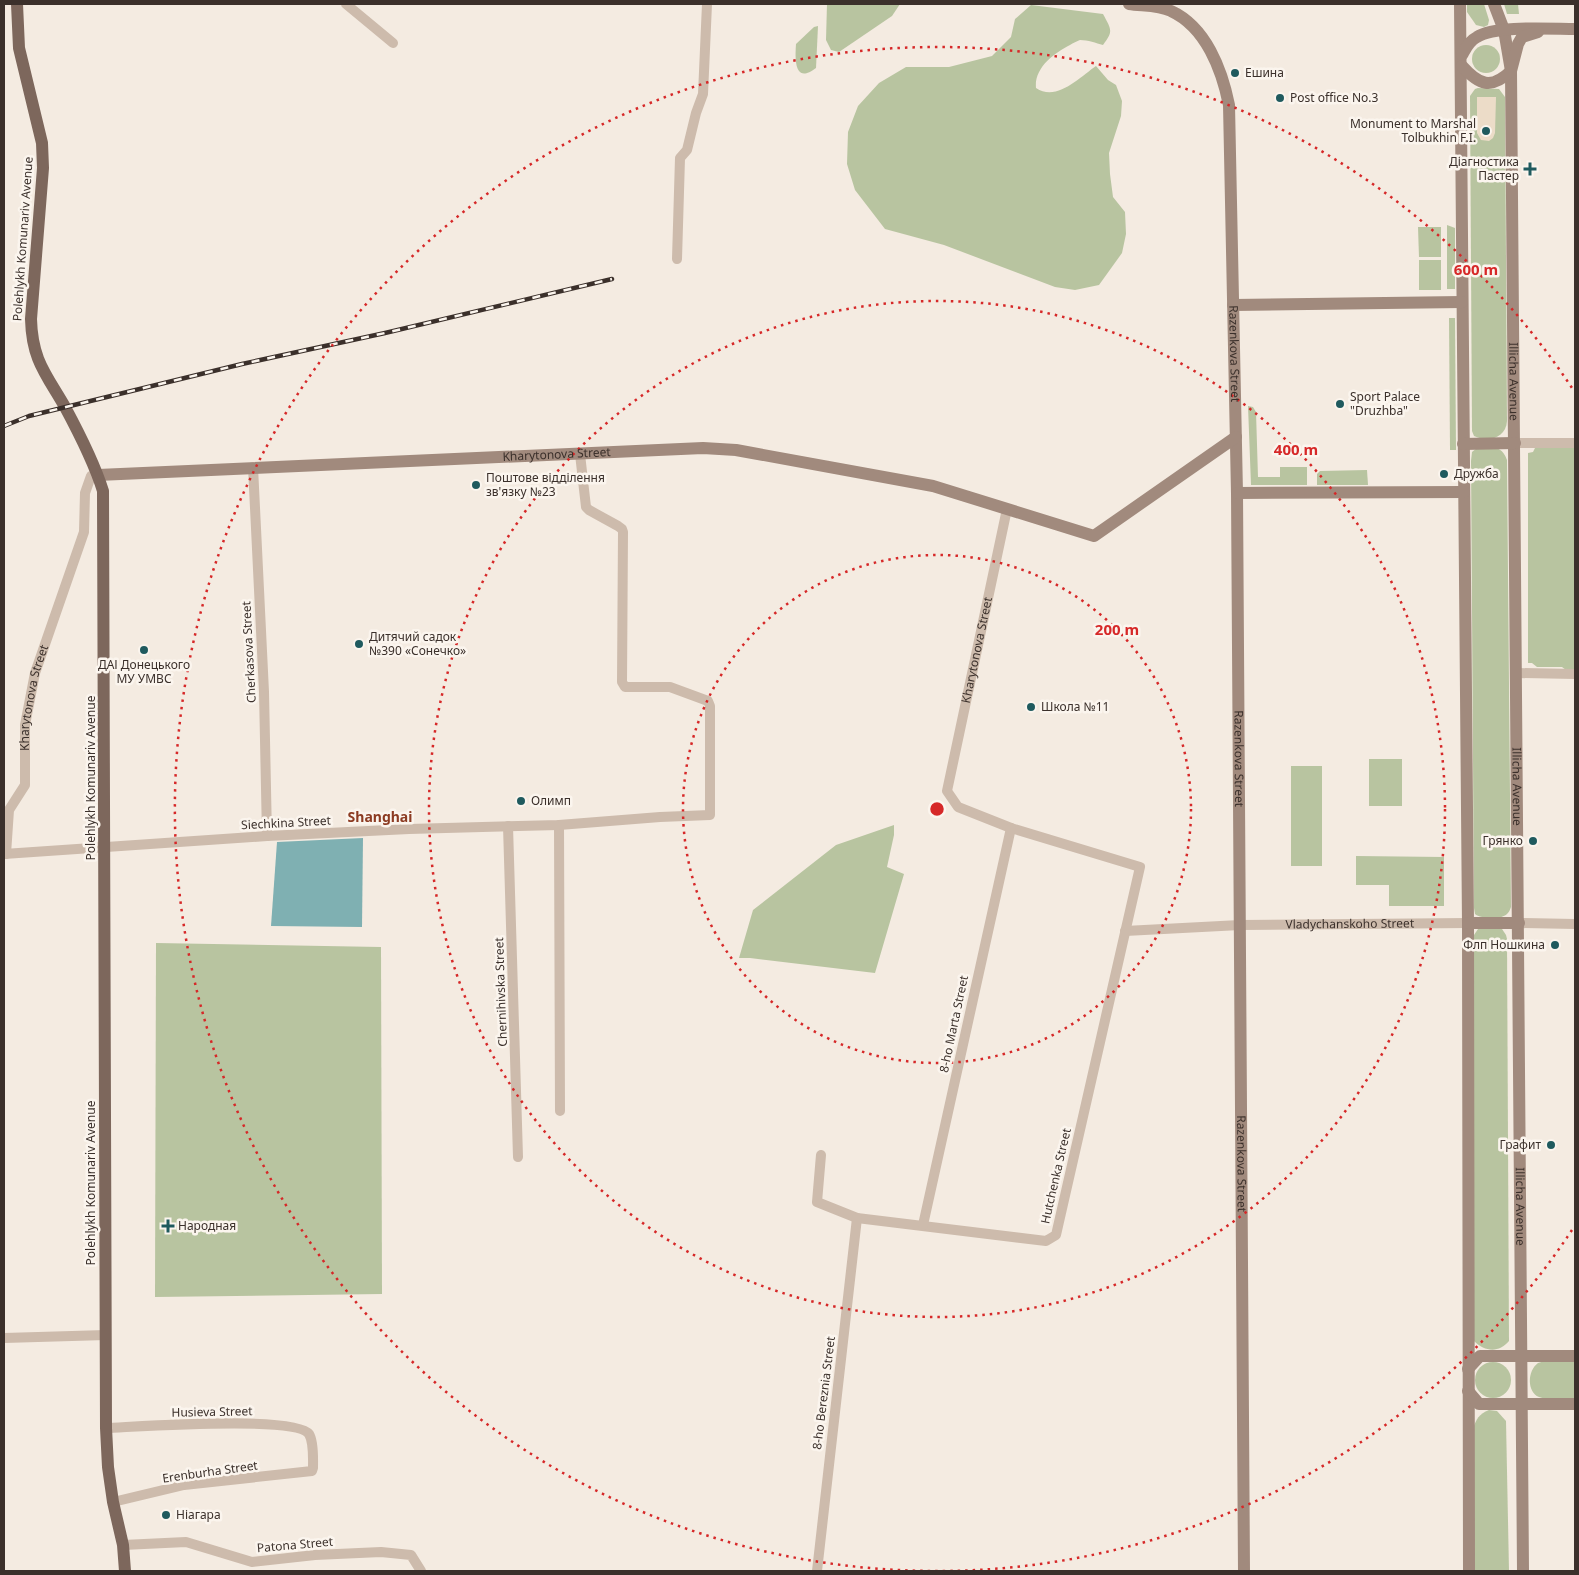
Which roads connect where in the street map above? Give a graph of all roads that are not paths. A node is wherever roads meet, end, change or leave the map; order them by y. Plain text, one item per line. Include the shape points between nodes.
1 (17, 4) edge
2 (346, 4) edge
3 (707, 4) edge
4 (1129, 4) edge
5 (1460, 4) edge
6 (1494, 4) edge
7 (1548, 29) junction
8 (1575, 29) edge
9 (1504, 30) junction
10 (393, 43) dead end
11 (1462, 60) junction
12 (1512, 71) junction
13 (677, 258) dead end
14 (1462, 302) junction
15 (1234, 305) junction
16 (1236, 438) junction
17 (1516, 443) junction
18 (1575, 443) edge
19 (1463, 444) junction
20 (580, 454) junction
21 (253, 467) junction
22 (98, 474) junction
23 (1237, 492) junction
24 (1464, 492) junction
25 (1007, 509) junction
26 (1517, 673) junction
27 (1575, 674) edge
28 (508, 826) junction
29 (559, 826) junction
30 (1011, 828) junction
31 (267, 836) junction
32 (105, 847) junction
33 (5, 854) edge
34 (1468, 923) junction
35 (1519, 924) junction
36 (1575, 924) edge
37 (1240, 925) junction
38 (1126, 930) junction
39 (560, 1111) dead end
40 (821, 1155) dead end
41 (518, 1157) dead end
42 (857, 1218) junction
43 (923, 1225) junction
44 (106, 1335) junction
45 (4, 1338) edge
46 (1521, 1356) junction
47 (1575, 1356) edge
48 (1468, 1370) junction
49 (1468, 1392) junction
50 (1522, 1404) junction
51 (1575, 1404) edge
52 (106, 1428) junction
53 (312, 1471) joint
54 (113, 1502) junction
55 (123, 1545) junction
56 (125, 1571) edge
57 (420, 1571) edge
58 (817, 1571) edge
59 (1244, 1571) edge
60 (1469, 1571) edge
61 (1523, 1571) edge

1 - 22 main road, Polehlykh Komunariv Avenue via 18,48 42,143 43,168 31,319 34,350
2 - 10 street
3 - 13 street via 703,94 687,150 680,158
4 - 15 street, Razenkova Street via 1172,11 1190,24 1216,60 1225,83 1230,104
5 - 11 street
6 - 9 street, Illicha Avenue
7 - 8 street
7 - 9 street
7 - 12 street via 1522,37
9 - 11 street via 1478,36 1468,43
9 - 12 street, Illicha Avenue
11 - 12 street via 1474,79 1489,83
11 - 14 street
12 - 17 street, Illicha Avenue
14 - 15 street
14 - 19 street
15 - 16 street, Razenkova Street
16 - 23 street, Razenkova Street
16 - 25 street, Kharytonova Street via 1094,536
17 - 18 street
17 - 19 street
17 - 26 street, Illicha Avenue
19 - 24 street
20 - 21 street, Kharytonova Street
20 - 25 street, Kharytonova Street via 703,448 736,450 933,486
20 - 29 street, Siechkina Street via 586,507 622,528 623,532 622,682 631,687 670,687 708,701 710,815
21 - 22 street, Kharytonova Street
21 - 31 street, Cherkasova Street
22 - 32 main road, Polehlykh Komunariv Avenue via 103,491
22 - 33 street, Kharytonova Street via 91,476 85,493 84,532 35,672 25,725 25,785 9,810
23 - 24 street
23 - 37 street, Razenkova Street
24 - 34 street
25 - 30 street, Kharytonova Street via 947,791 958,806
26 - 27 street
26 - 35 street, Illicha Avenue
28 - 29 street, Siechkina Street
28 - 31 street, Siechkina Street
28 - 41 street, Chernihivska Street
29 - 39 street
30 - 38 street, Hutchenka Street via 1140,866
30 - 43 street, 8-ho Marta Street
31 - 32 street, Siechkina Street
32 - 33 street, Siechkina Street
32 - 44 main road, Polehlykh Komunariv Avenue
34 - 35 street, Vladychanskoho Street
34 - 37 street, Vladychanskoho Street
34 - 48 street
35 - 36 street, Vladychanskoho Street
35 - 46 street, Illicha Avenue
37 - 38 street, Vladychanskoho Street
37 - 59 street, Razenkova Street
38 - 43 street, Hutchenka Street via 1056,1235 1046,1241
40 - 42 street, Hutchenka Street via 817,1202
42 - 43 street, Hutchenka Street
42 - 58 street, 8-ho Bereznia Street
44 - 45 street
44 - 52 main road, Polehlykh Komunariv Avenue
46 - 47 street
46 - 48 street via 1480,1356
46 - 50 street, Illicha Avenue
48 - 49 street
49 - 50 street via 1479,1404
49 - 60 street
50 - 51 street
50 - 61 street, Illicha Avenue
52 - 53 street, Husieva Street via 243,1422 299,1428 311,1439
52 - 54 main road, Polehlykh Komunariv Avenue
53 - 54 street, Erenburha Street via 184,1486
54 - 55 main road, Polehlykh Komunariv Avenue
55 - 56 main road, Polehlykh Komunariv Avenue
55 - 57 street, Patona Street via 186,1542 252,1562 382,1552 412,1555

